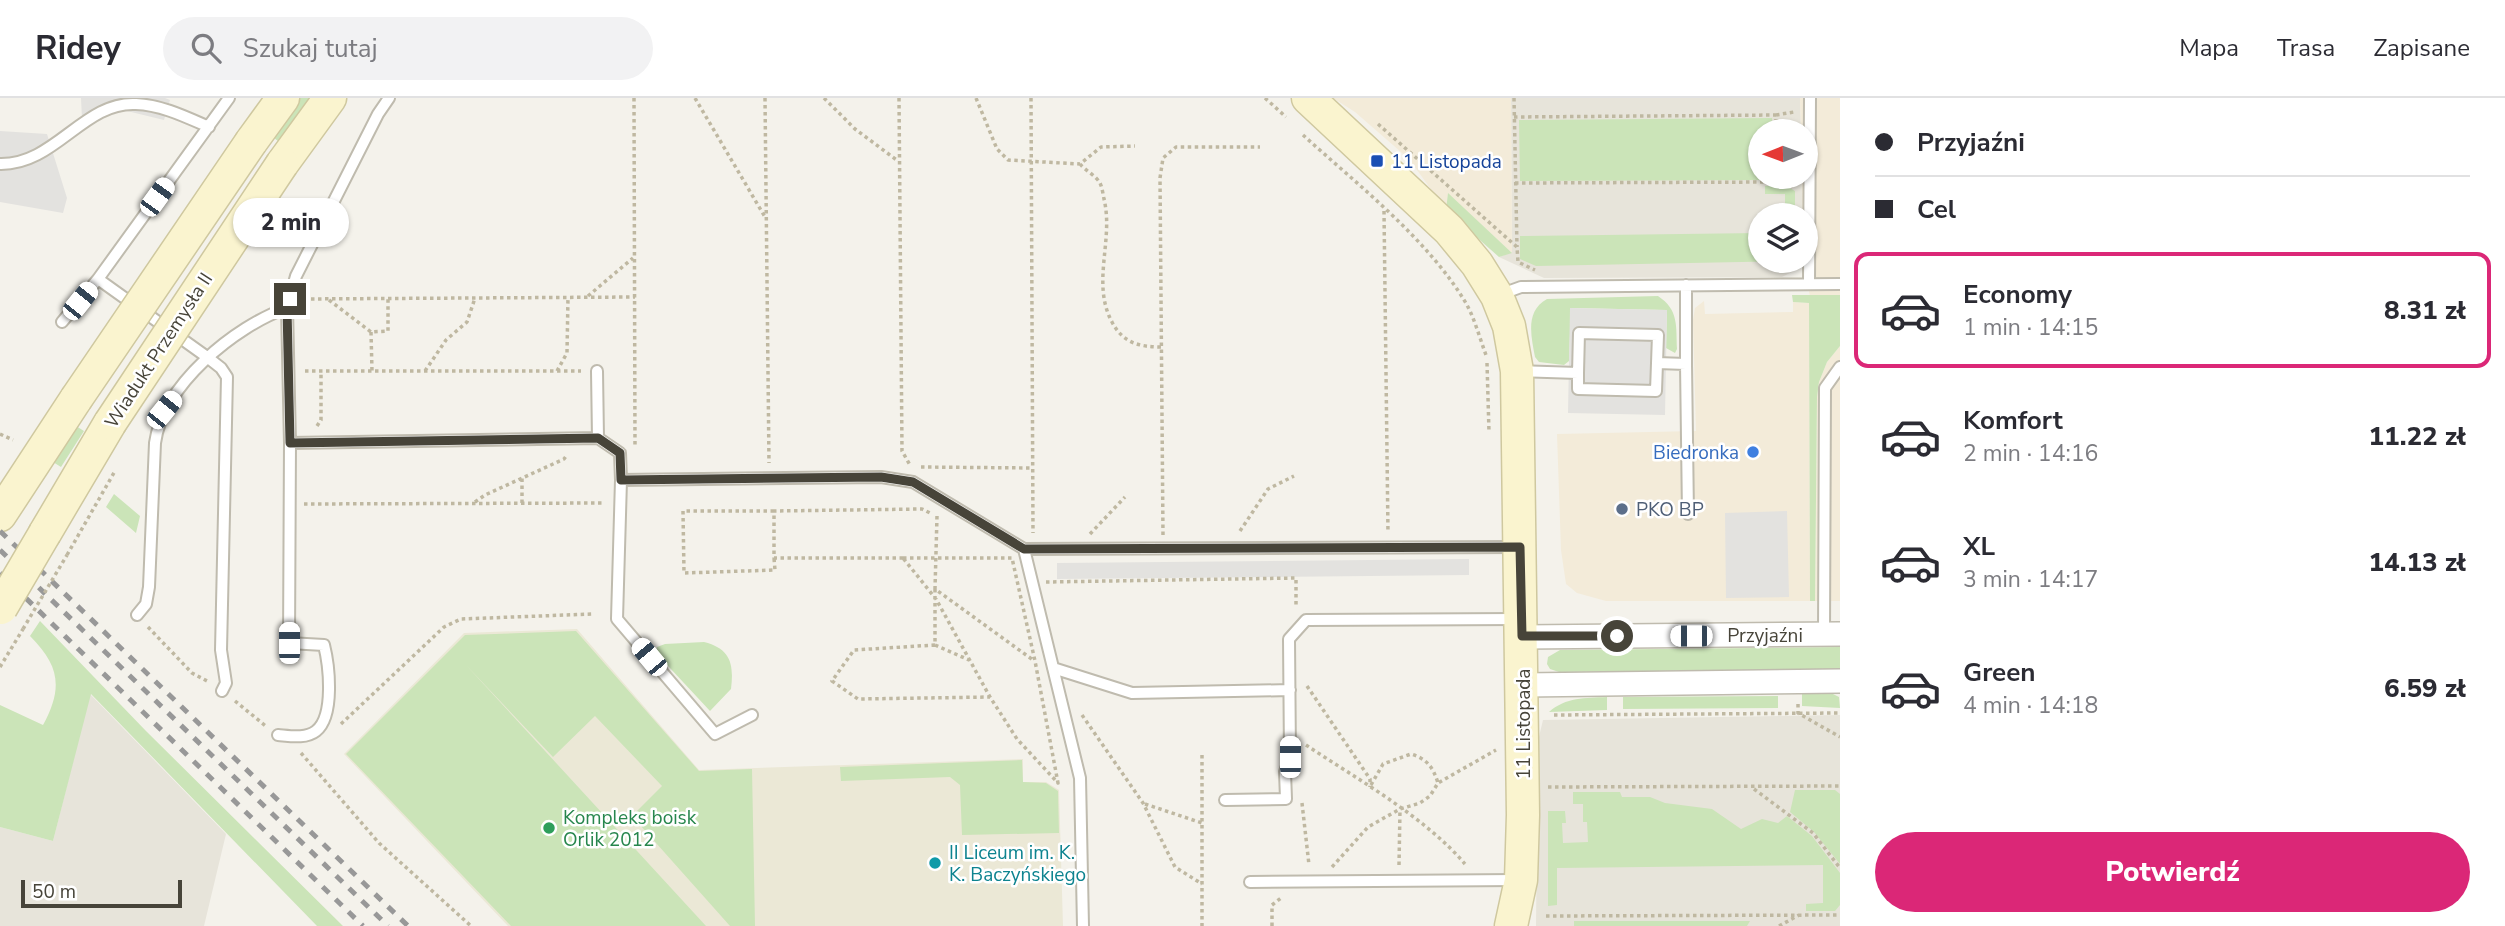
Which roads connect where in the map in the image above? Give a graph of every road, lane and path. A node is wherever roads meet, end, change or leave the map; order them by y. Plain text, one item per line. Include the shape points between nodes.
1 (229, 98) edge
2 (283, 98) edge
3 (330, 98) edge
4 (389, 98) edge
5 (634, 98) edge
6 (695, 98) edge
7 (765, 98) edge
8 (824, 98) edge
9 (899, 98) edge
10 (976, 98) edge
11 (1031, 98) edge
12 (1265, 98) edge
13 (1514, 98) edge
14 (1810, 98) edge
15 (1297, 107) edge
16 (1797, 109) dead end
17 (1776, 115) junction
18 (1514, 117) junction
19 (1776, 119) edge
20 (1377, 123) dead end
21 (209, 127) junction
22 (1303, 135) dead end
23 (1135, 146) dead end
24 (1260, 147) dead end
25 (898, 161) junction
26 (1031, 162) junction
27 (0, 163) edge
28 (1080, 164) junction
29 (1748, 182) edge
30 (1515, 183) junction
31 (1384, 209) junction
32 (766, 219) junction
33 (1517, 247) junction
34 (634, 257) junction
35 (1539, 271) dead end
36 (98, 279) junction
37 (1809, 284) junction
38 (1840, 284) edge
39 (1686, 285) junction
40 (1497, 296) junction
41 (586, 297) junction
42 (635, 297) junction
43 (475, 298) junction
44 (568, 298) junction
45 (328, 299) junction
46 (388, 299) junction
47 (288, 304) junction
48 (62, 322) dead end
49 (371, 332) junction
50 (1162, 347) junction
51 (207, 357) junction
52 (1657, 363) junction
53 (1686, 364) junction
54 (1840, 367) edge
55 (321, 371) junction
56 (372, 371) junction
57 (425, 371) junction
58 (557, 371) junction
59 (597, 371) joint
60 (1517, 371) junction
61 (288, 372) junction
62 (1578, 373) junction
63 (0, 434) edge
64 (1489, 436) dead end
65 (598, 438) junction
66 (579, 439) junction
67 (13, 440) dead end
68 (306, 442) junction
69 (290, 443) junction
70 (636, 455) dead end
71 (120, 462) dead end
72 (1033, 468) junction
73 (1294, 476) dead end
74 (769, 477) junction
75 (522, 478) junction
76 (621, 480) junction
77 (1125, 497) dead end
78 (473, 503) junction
79 (522, 503) junction
80 (620, 503) junction
81 (290, 504) junction
82 (5, 507) edge
83 (774, 511) junction
84 (1688, 514) dead end
85 (937, 516) junction
86 (947, 522) dead end
87 (1388, 535) dead end
88 (1249, 536) dead end
89 (1163, 537) dead end
90 (1033, 538) dead end
91 (1099, 538) dead end
92 (56, 544) junction
93 (1520, 547) junction
94 (1024, 549) junction
95 (1001, 552) dead end
96 (774, 558) junction
97 (903, 558) junction
98 (935, 558) junction
99 (1012, 558) junction
100 (1040, 582) dead end
101 (935, 589) junction
102 (936, 599) junction
103 (1296, 604) dead end
104 (592, 614) dead end
105 (137, 615) joint
106 (8, 616) edge
107 (1522, 628) junction
108 (1832, 634) edge
109 (935, 645) junction
110 (970, 661) junction
111 (1035, 661) junction
112 (0, 667) edge
113 (1053, 668) junction
114 (1303, 681) dead end
115 (1840, 681) edge
116 (1523, 685) junction
117 (1290, 690) junction
118 (222, 691) junction
119 (990, 697) junction
120 (1078, 709) dead end
121 (1798, 713) junction
122 (1840, 713) edge
123 (752, 715) dead end
124 (1554, 715) dead end
125 (335, 729) dead end
126 (278, 735) junction
127 (1840, 737) edge
128 (1296, 738) dead end
129 (1503, 747) dead end
130 (1202, 755) dead end
131 (1438, 783) junction
132 (1840, 786) edge
133 (1370, 787) junction
134 (1542, 787) dead end
135 (1752, 788) junction
136 (1301, 792) dead end
137 (1225, 800) dead end
138 (1143, 803) junction
139 (1401, 809) junction
140 (1202, 824) junction
141 (1840, 868) edge
142 (1470, 871) dead end
143 (1309, 872) dead end
144 (1326, 874) dead end
145 (1399, 874) dead end
146 (1521, 880) junction
147 (1250, 882) dead end
148 (1202, 884) junction
149 (1800, 914) junction
150 (1840, 915) edge
151 (1546, 916) dead end
152 (471, 926) edge
153 (1083, 926) edge
154 (1202, 926) edge
155 (1511, 926) edge
156 (1779, 926) edge

1 - 21 lane
2 - 82 main road, Wiadukt Przemysła II, bridge
3 - 92 main road, Wiadukt Przemysła II, bridge via 110,423
4 - 47 lane via 296,276
5 - 34 path
6 - 32 path
7 - 32 path
8 - 25 path via 855,129
9 - 25 path
10 - 26 path via 997,149 1008,160
11 - 26 path
12 - 15 path
13 - 18 path
14 - 37 lane
15 - 40 main road, 11 Listopada via 1448,230
16 - 17 path via 1793,114
17 - 18 path
17 - 19 path
18 - 30 path
20 - 33 path
21 - 27 lane via 168,110 135,104 104,109 39,155
21 - 36 lane
22 - 31 path
23 - 28 path via 1101,147
24 - 50 path via 1176,147 1163,158
25 - 72 path via 902,451 913,467
26 - 28 path
26 - 72 path
28 - 50 path via 1100,183 1106,208 1102,293 1109,316 1118,334 1130,343
29 - 30 path
30 - 33 path
31 - 64 path via 1440,265 1468,306 1487,358
31 - 87 path
32 - 74 path
33 - 35 path via 1518,262
34 - 41 path
34 - 42 path
36 - 48 lane
36 - 51 lane
37 - 38 lane
37 - 39 lane
39 - 40 lane via 1521,287
39 - 53 lane
40 - 60 main road, 11 Listopada via 1509,326
41 - 42 path
41 - 44 path
42 - 70 path
43 - 44 path
43 - 46 path
43 - 57 path via 467,322 446,340
44 - 58 path via 567,353
45 - 46 path
45 - 47 path
45 - 49 path
46 - 49 path via 388,331
47 - 51 lane via 253,322
47 - 61 lane
49 - 56 path
50 - 89 path
51 - 105 lane via 164,410 157,427 149,587 146,604
51 - 118 lane via 227,377 220,650 226,683
52 - 53 lane
52 - 62 lane via 1657,391 1578,389
52 - 62 lane via 1658,335 1579,333
53 - 84 lane
54 - 108 lane via 1825,388
55 - 56 path
55 - 61 path
55 - 68 path via 321,420
56 - 57 path
57 - 58 path
58 - 59 path
59 - 65 lane
60 - 62 lane
60 - 93 main road, 11 Listopada
61 - 69 lane
63 - 67 path
65 - 66 lane
65 - 76 lane via 620,453
66 - 68 lane
66 - 75 path via 564,459
68 - 69 lane
69 - 81 lane
71 - 92 path
72 - 90 path
73 - 88 path via 1268,489 1237,536
74 - 76 lane
74 - 94 lane via 881,477 913,482
75 - 78 path
75 - 79 path
76 - 80 lane
77 - 91 path via 1086,538
78 - 79 path
78 - 81 path
79 - 80 path
80 - 123 lane via 617,619 715,734
81 - 126 lane via 289,643 324,645 330,669 327,715 317,731 303,736
83 - 85 path via 922,509
83 - 96 path
83 - 96 path via 683,510 684,573 775,570
85 - 86 path
85 - 98 path
92 - 106 main road, Wiadukt Przemysła II, bridge
92 - 106 path, bridge
93 - 94 lane
93 - 107 main road, 11 Listopada
94 - 113 lane
95 - 99 path
96 - 97 path
97 - 98 path
97 - 102 path
98 - 99 path
98 - 101 path
99 - 111 path
100 - 103 path via 1296,578
101 - 102 path
101 - 111 path
102 - 109 path
102 - 110 path
104 - 125 path via 461,619 444,627
105 - 118 path via 192,673
106 - 112 path
107 - 108 street, Przyjaźni
107 - 116 main road, 11 Listopada
107 - 117 lane via 1306,620 1289,639
109 - 110 path
109 - 119 path via 854,650 832,681 858,699
110 - 119 path
111 - 119 path via 1058,783 1017,739
113 - 117 lane via 1132,693
113 - 153 lane via 1080,778
114 - 133 path via 1370,779
115 - 116 street
116 - 146 main road, 11 Listopada
117 - 137 lane via 1286,799
118 - 126 path
120 - 138 path
121 - 122 path
121 - 124 path
121 - 127 path
126 - 152 path via 306,757 379,843
128 - 133 path
129 - 131 path
130 - 140 path
131 - 133 path via 1430,764 1411,754 1383,764
131 - 139 path via 1430,796
132 - 135 path
133 - 139 path
134 - 135 path
135 - 141 path via 1813,833
136 - 143 path
138 - 140 path
138 - 148 path via 1175,867
139 - 142 path via 1450,846
139 - 144 path via 1368,827
139 - 145 path
140 - 148 path
146 - 147 lane
146 - 155 main road, 11 Listopada
148 - 154 path
149 - 150 path
149 - 151 path
149 - 156 path

